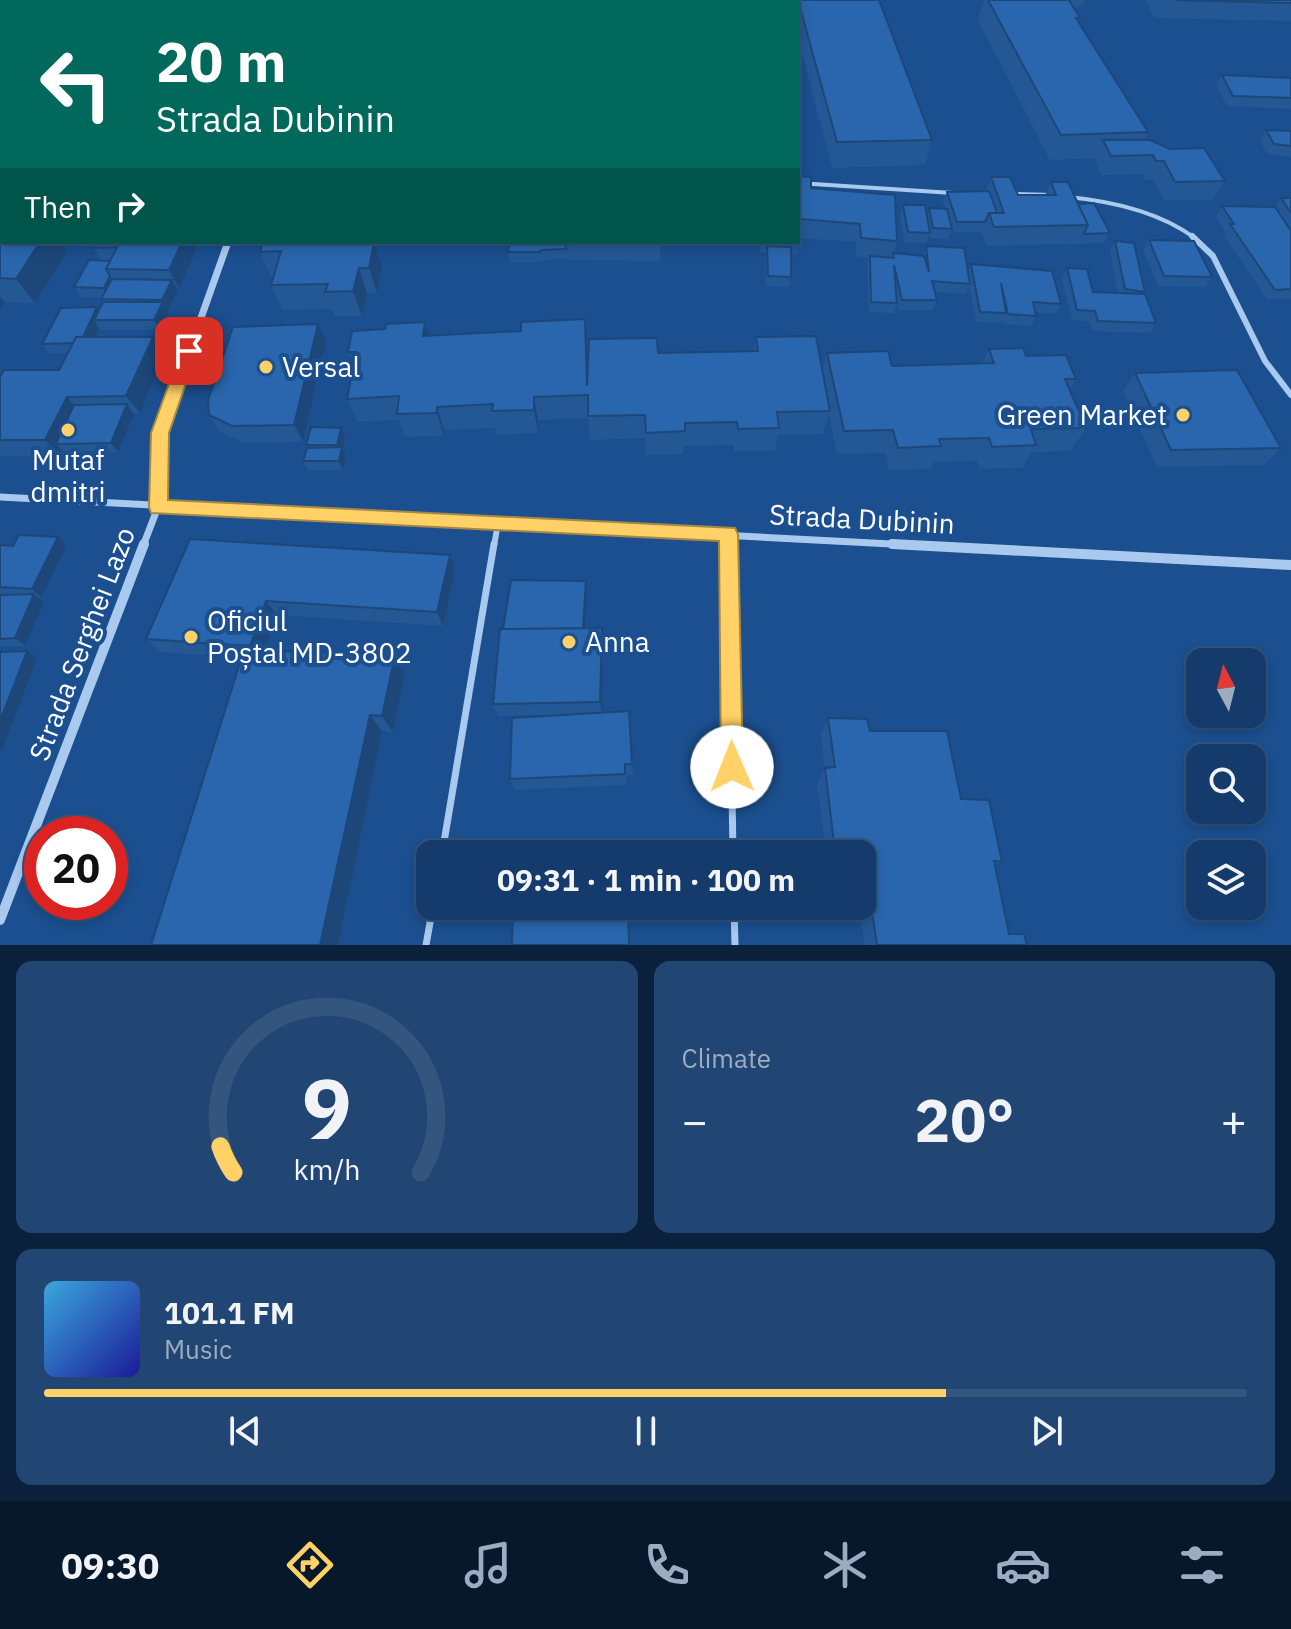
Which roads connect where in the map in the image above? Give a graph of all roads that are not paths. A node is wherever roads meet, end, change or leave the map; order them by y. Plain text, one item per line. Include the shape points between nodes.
1 (800, 183) edge
2 (960, 193) edge
3 (1003, 193) edge
4 (227, 244) edge
5 (1291, 395) edge
6 (0, 497) edge
7 (158, 507) junction
8 (498, 523) junction
9 (728, 534) junction
10 (1291, 565) edge
11 (444, 840) edge
12 (733, 840) edge
13 (0, 920) edge
14 (430, 920) edge
15 (734, 920) edge
16 (426, 945) edge
17 (735, 945) edge

1 - 2 lane
3 - 5 lane via 1086,198 1182,229 1212,253 1266,362
4 - 7 street, Strada Serghei Lazo via 160,433
6 - 7 street, Strada Dubinin
7 - 8 street, Strada Dubinin
7 - 13 street, Strada Serghei Lazo
8 - 9 street, Strada Dubinin
8 - 11 lane
9 - 10 street, Strada Dubinin
9 - 12 lane
14 - 16 lane
15 - 17 lane

